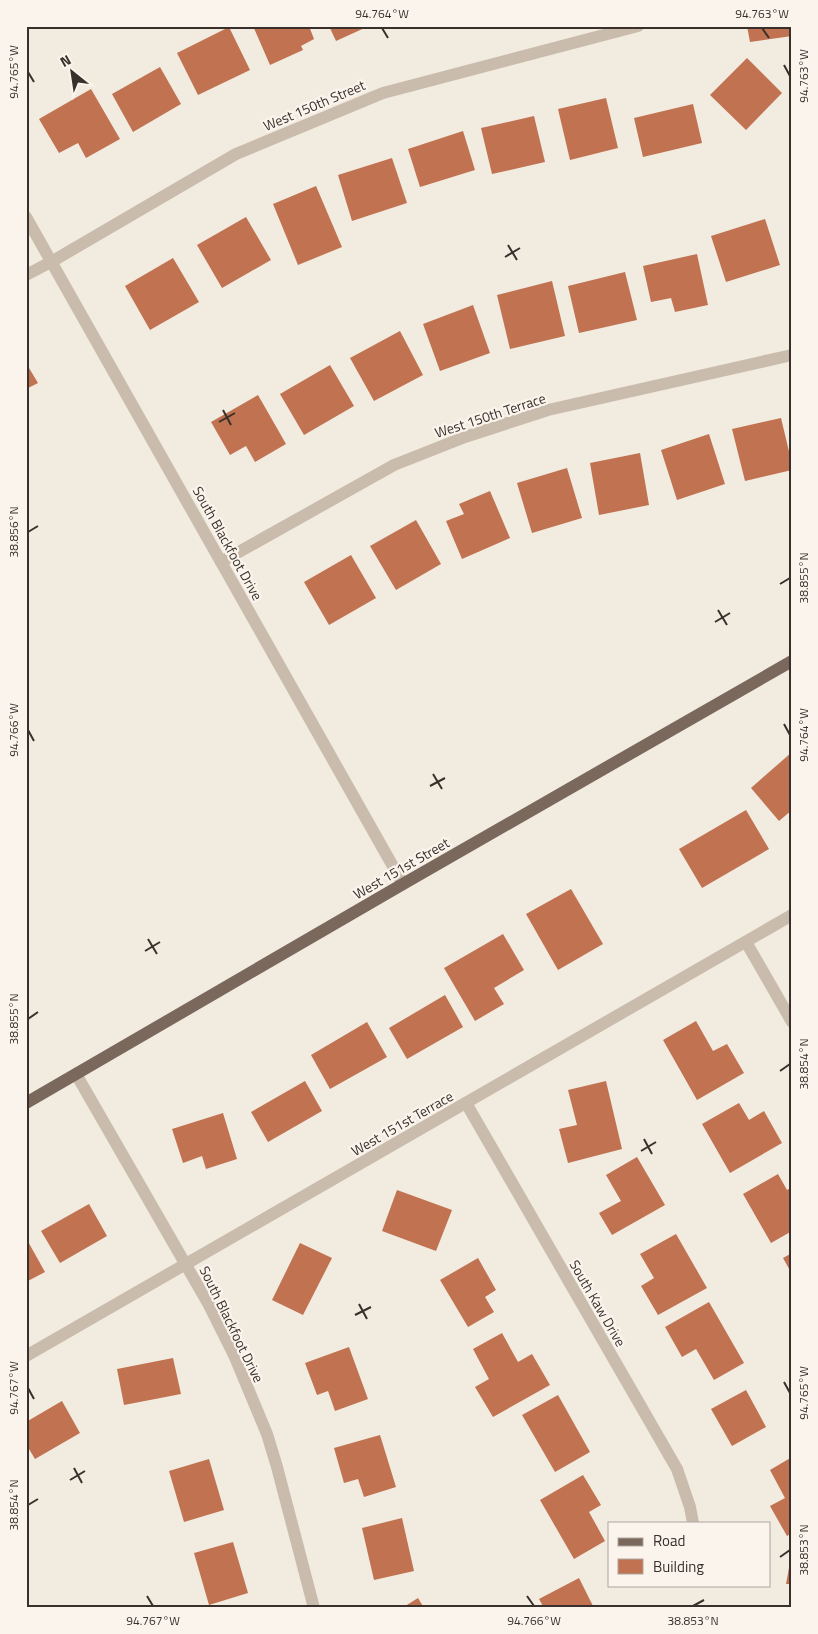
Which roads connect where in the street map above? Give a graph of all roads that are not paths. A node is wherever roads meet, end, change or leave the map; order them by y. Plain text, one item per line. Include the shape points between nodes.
1 (638, 26) edge
2 (26, 217) edge
3 (52, 262) junction
4 (26, 275) edge
5 (792, 355) edge
6 (221, 562) junction
7 (792, 661) edge
8 (403, 884) junction
9 (792, 915) edge
10 (746, 942) junction
11 (792, 1022) edge
12 (76, 1074) junction
13 (26, 1103) edge
14 (466, 1103) junction
15 (186, 1265) junction
16 (26, 1356) edge
17 (693, 1522) edge
18 (314, 1608) edge

1 - 3 street, West 150th Street via 382,93 236,154
2 - 3 street, South Blackfoot Drive
3 - 4 street, West 150th Street
3 - 6 street, South Blackfoot Drive
5 - 6 street, West 150th Terrace via 548,410 465,437 394,465
6 - 8 street, South Blackfoot Drive
7 - 8 main road, West 151st Street
8 - 12 main road, West 151st Street
9 - 10 street, West 151st Terrace
10 - 11 street
10 - 14 street, West 151st Terrace
12 - 13 main road, West 151st Street
12 - 15 street, South Blackfoot Drive
14 - 15 street, West 151st Terrace
14 - 17 street, South Kaw Drive via 677,1469
15 - 16 street, West 151st Terrace
15 - 18 street, South Blackfoot Drive via 234,1355 267,1434

